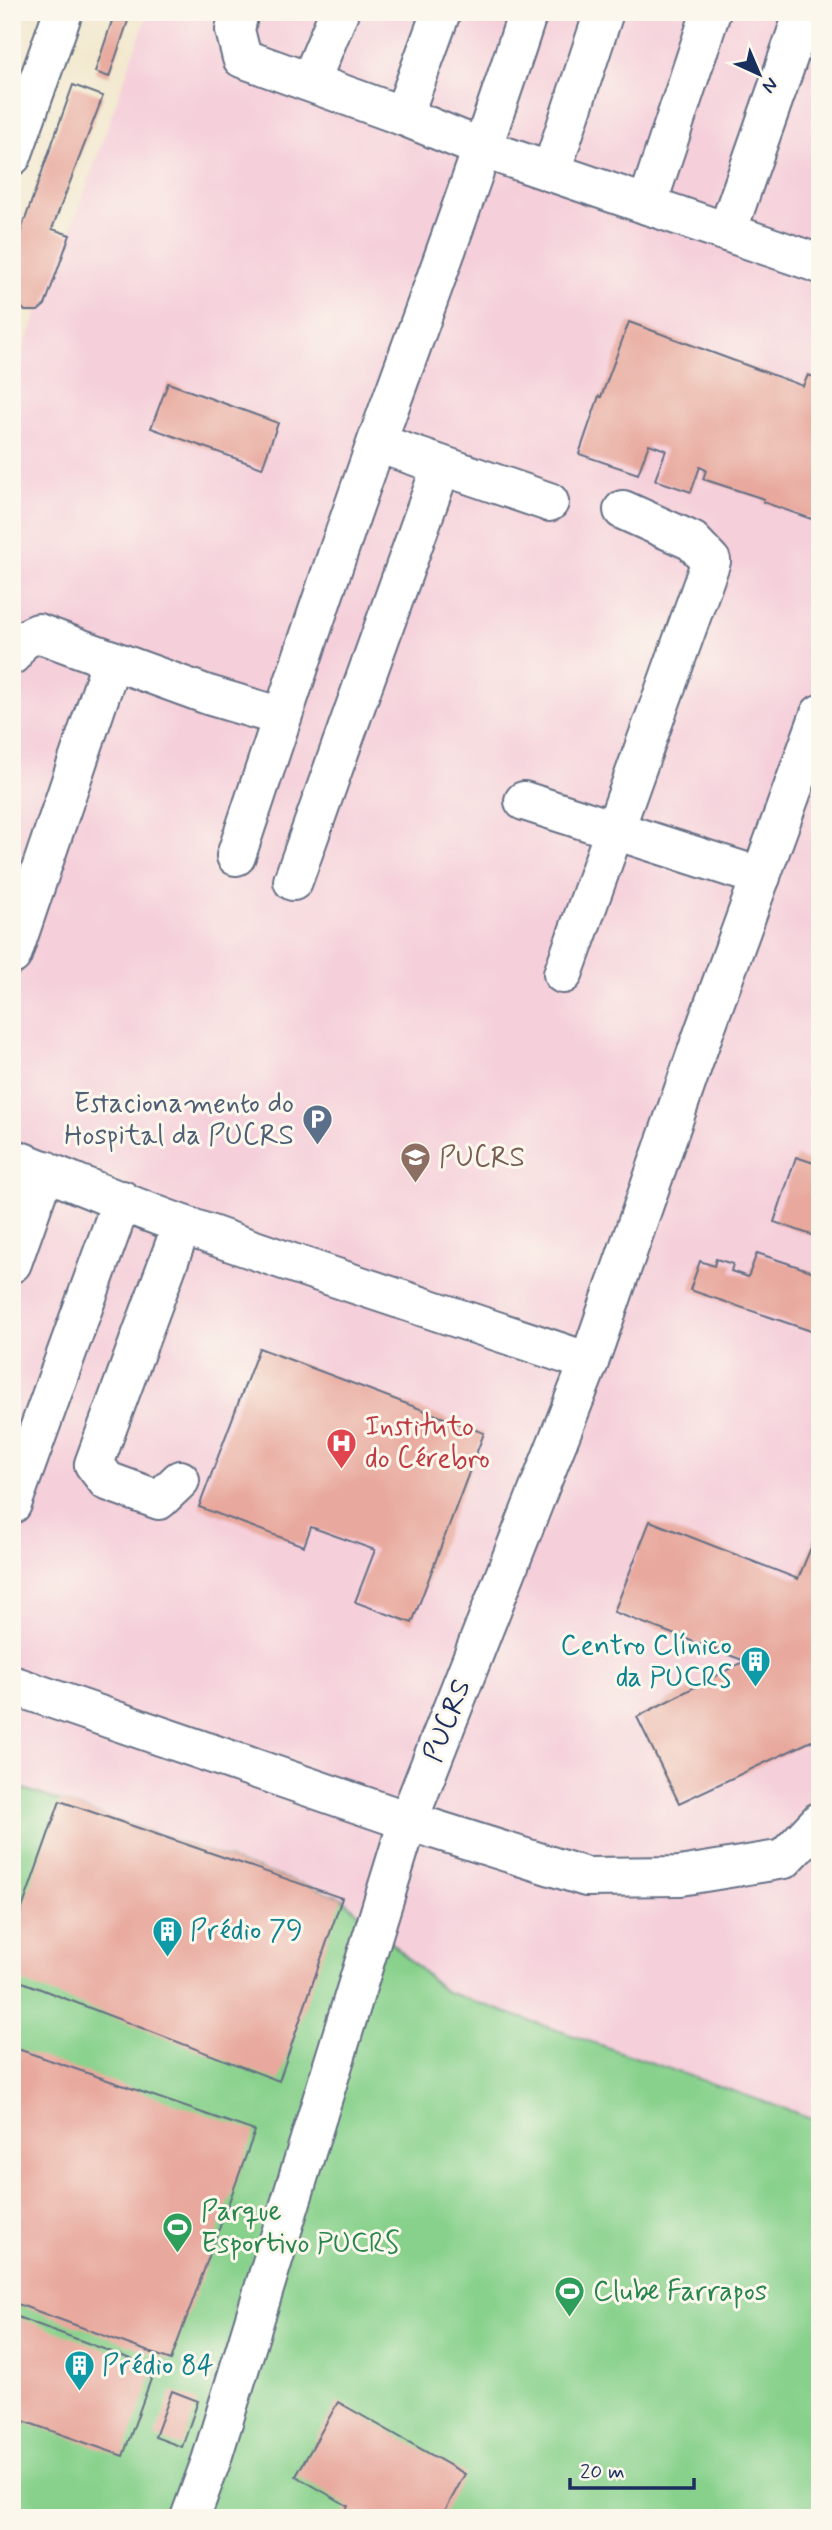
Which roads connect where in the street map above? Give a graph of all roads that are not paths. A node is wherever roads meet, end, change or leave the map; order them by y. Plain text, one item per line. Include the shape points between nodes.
1 (63, 12) edge
2 (239, 12) edge
3 (339, 12) edge
4 (440, 12) edge
5 (528, 12) edge
6 (604, 12) edge
7 (711, 12) edge
8 (804, 12) edge
9 (310, 82) junction
10 (403, 116) junction
11 (484, 149) junction
12 (12, 156) edge
13 (551, 172) junction
14 (648, 205) junction
15 (727, 232) junction
16 (817, 254) edge
17 (376, 443) junction
18 (441, 467) junction
19 (549, 502) dead end
20 (623, 510) dead end
21 (12, 655) edge
22 (112, 660) junction
23 (820, 714) edge
24 (282, 717) junction
25 (524, 801) dead end
26 (615, 830) junction
27 (236, 856) dead end
28 (761, 877) junction
29 (293, 881) dead end
30 (12, 955) edge
31 (563, 974) dead end
32 (29, 1164) edge
33 (122, 1200) junction
34 (182, 1225) junction
35 (12, 1263) edge
36 (589, 1362) junction
37 (180, 1480) dead end
38 (12, 1504) edge
39 (12, 1685) edge
40 (408, 1821) junction
41 (820, 1821) edge
42 (190, 2518) edge

1 - 12 main road
2 - 9 main road via 234,30 242,58
3 - 9 main road
4 - 10 main road
5 - 11 main road
6 - 13 main road
7 - 14 main road
8 - 15 main road
9 - 10 main road
10 - 11 main road
11 - 13 main road
11 - 17 main road
13 - 14 main road
14 - 15 main road
15 - 16 main road
17 - 18 main road
17 - 24 main road
18 - 19 main road
18 - 29 main road
20 - 26 main road via 692,541 711,561
21 - 22 main road via 21,641 38,633
22 - 24 main road
22 - 30 main road
23 - 28 main road, PUCRS
24 - 27 main road
25 - 26 main road
26 - 28 main road
26 - 31 main road
28 - 36 main road, PUCRS
32 - 33 main road
32 - 35 main road
33 - 34 main road
33 - 38 main road
34 - 36 main road
34 - 37 main road via 94,1464 107,1481 159,1500
36 - 40 main road, PUCRS
39 - 40 main road
40 - 41 main road via 586,1877 680,1876 785,1859
40 - 42 main road, PUCRS

